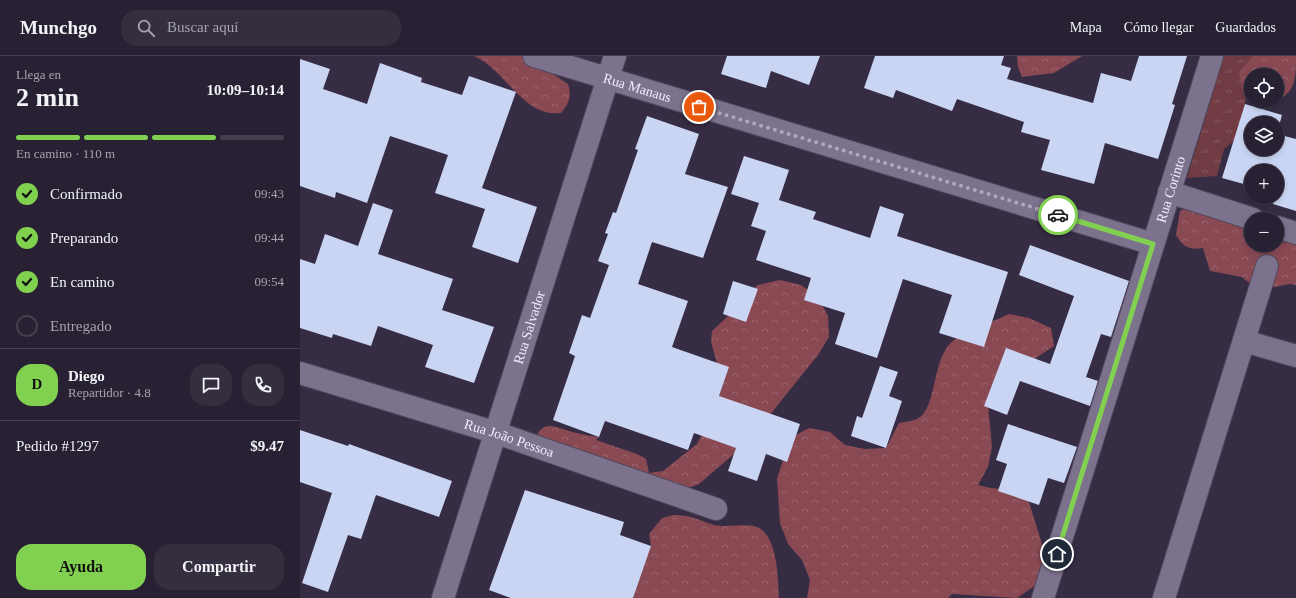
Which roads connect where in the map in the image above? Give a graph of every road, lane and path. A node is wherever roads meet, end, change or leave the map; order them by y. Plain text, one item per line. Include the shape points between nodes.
1 (534, 56) edge
2 (615, 56) edge
3 (1212, 56) edge
4 (608, 80) junction
5 (1169, 192) junction
6 (1244, 216) edge
7 (1284, 229) edge
8 (1296, 233) edge
9 (1153, 244) junction
10 (1267, 266) dead end
11 (1244, 340) junction
12 (1296, 356) edge
13 (300, 373) edge
14 (497, 432) junction
15 (716, 509) dead end
16 (443, 598) edge
17 (1043, 598) edge
18 (1164, 598) edge

1 - 4 street, Rua Manaus
2 - 4 street, Rua Salvador
3 - 5 street, Rua Corinto
4 - 9 street, Rua Manaus
4 - 14 street, Rua Salvador
5 - 6 street
5 - 9 street, Rua Corinto
7 - 8 street
9 - 17 street, Rua Corinto
10 - 11 street
11 - 12 street
11 - 18 street
13 - 14 street, Rua João Pessoa
14 - 15 street, Rua João Pessoa
14 - 16 street, Rua Salvador

